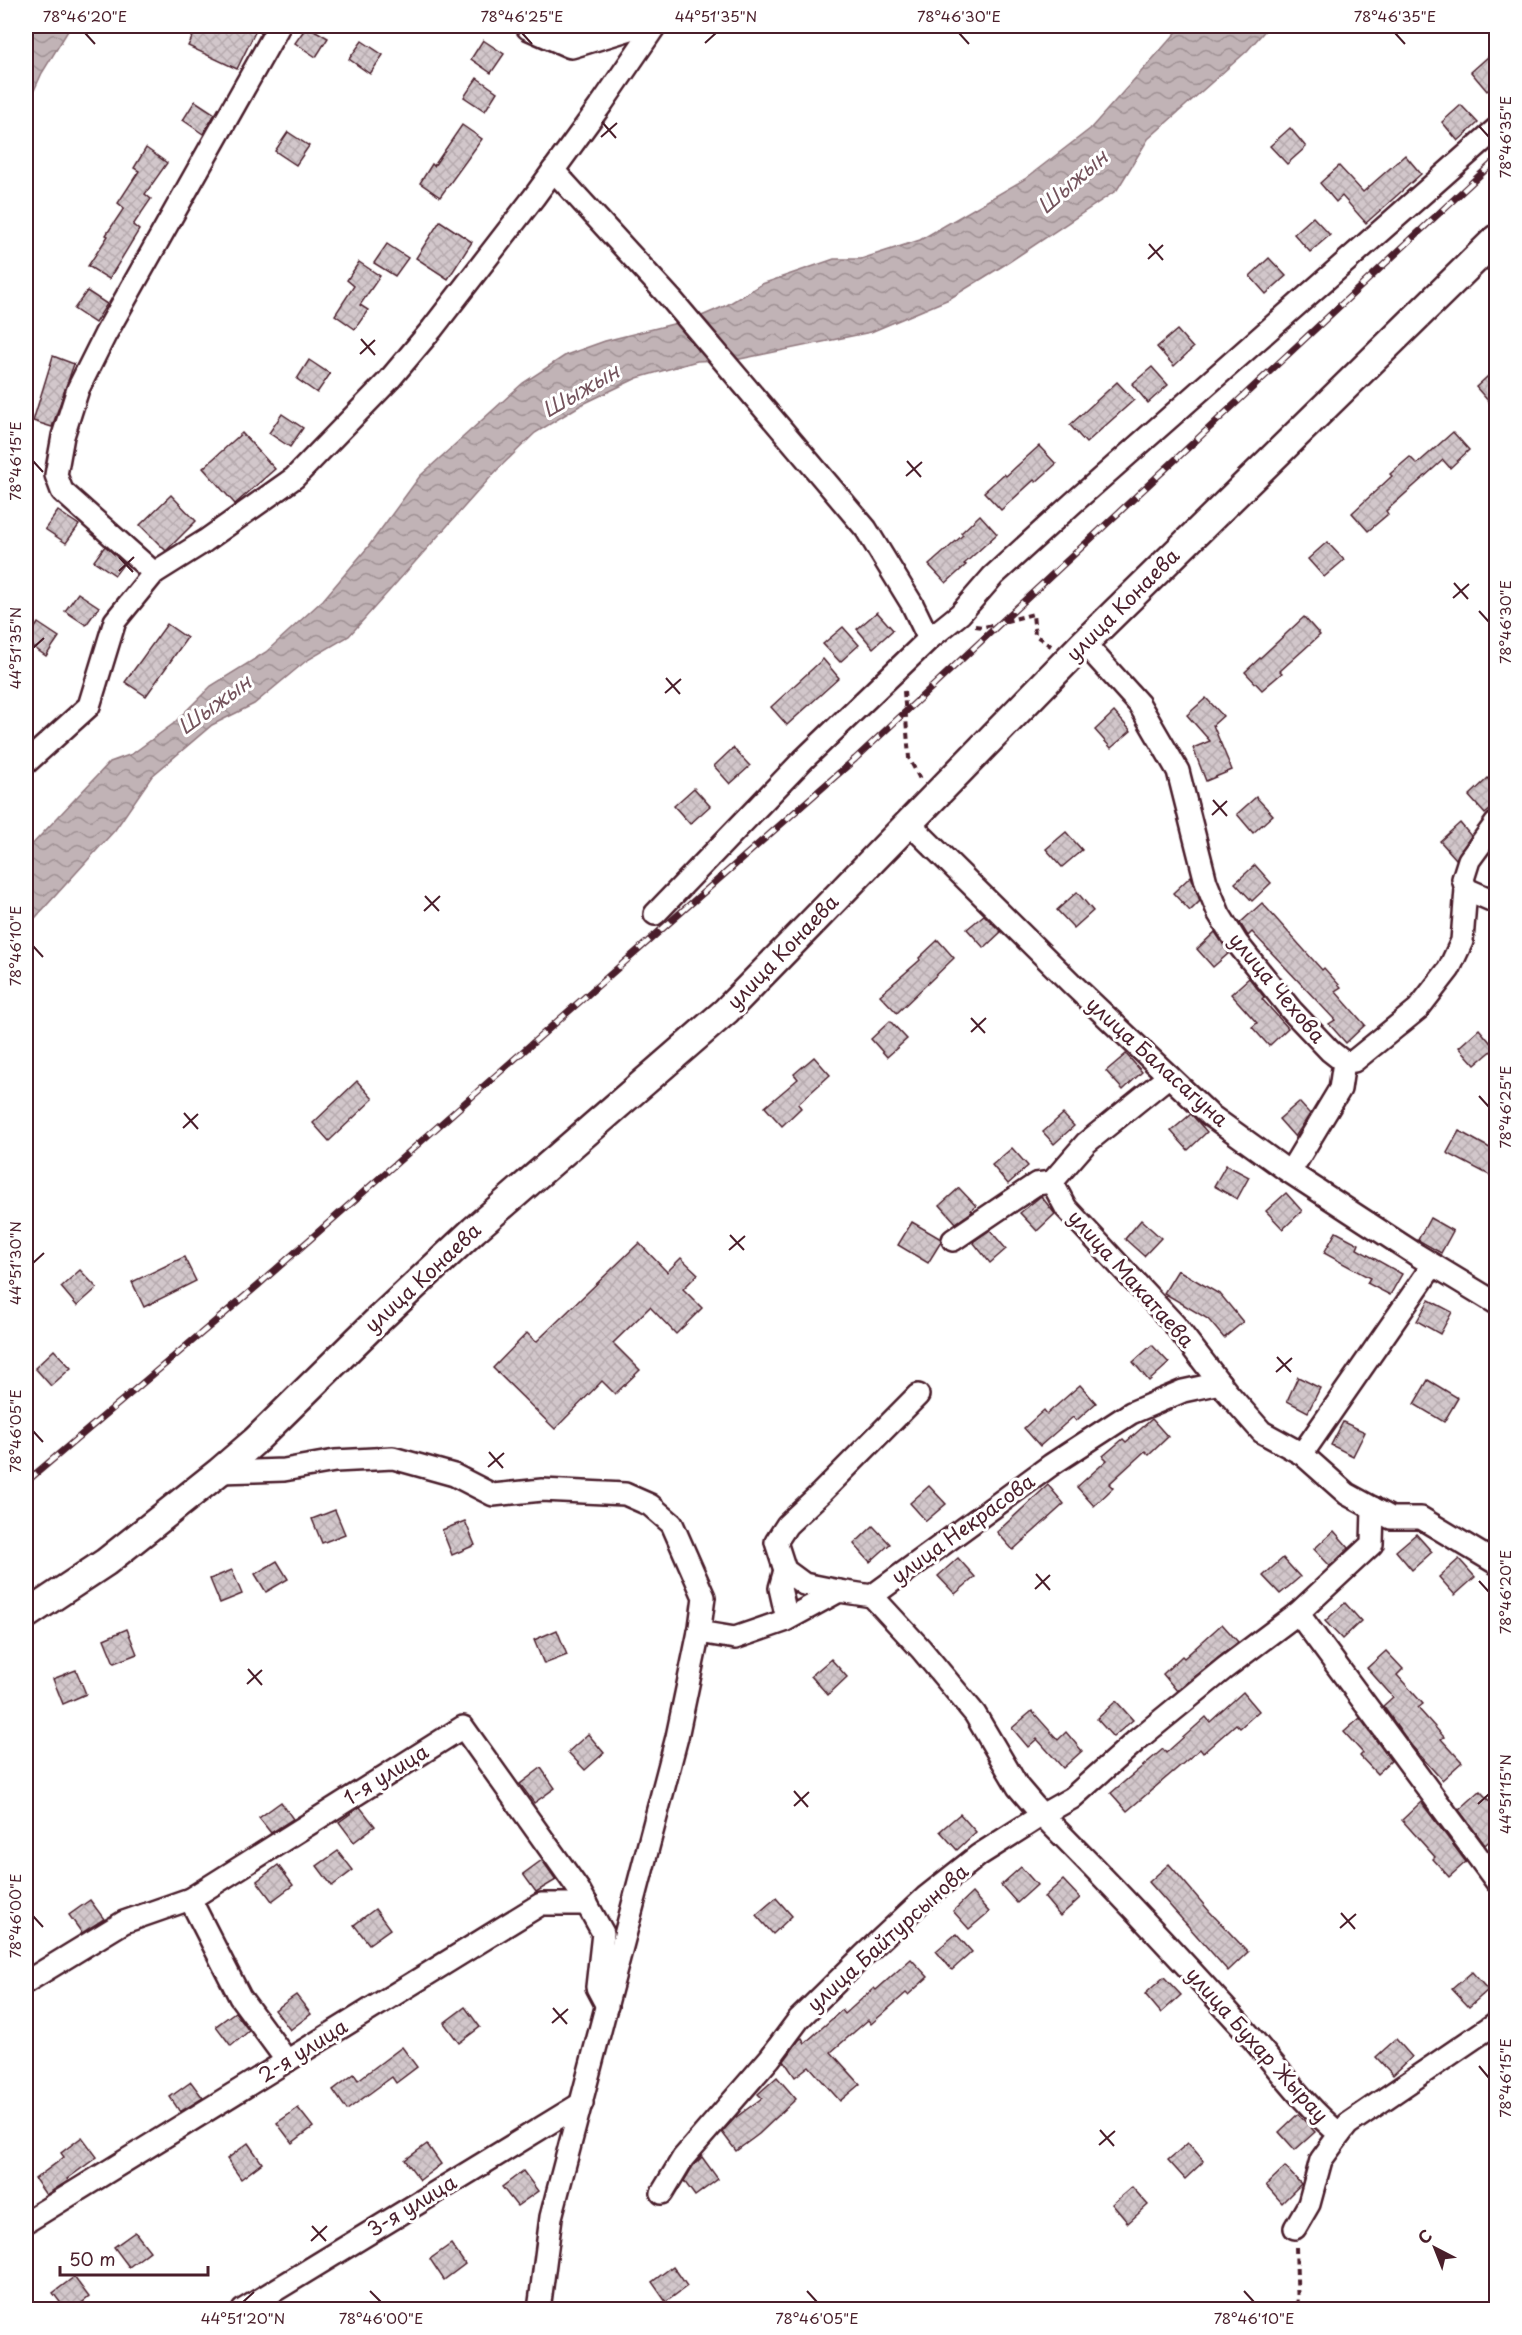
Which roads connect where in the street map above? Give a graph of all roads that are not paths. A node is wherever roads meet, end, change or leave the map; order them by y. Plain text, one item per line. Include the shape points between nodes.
1 (279, 26) edge
2 (530, 26) edge
3 (630, 26) edge
4 (655, 26) edge
5 (1497, 129) edge
6 (554, 170) junction
7 (1497, 239) edge
8 (154, 573) junction
9 (929, 639) junction
10 (1079, 648) junction
11 (26, 763) edge
12 (909, 823) junction
13 (1497, 823) edge
14 (1466, 889) junction
15 (1497, 902) edge
16 (655, 914) dead end
17 (1344, 1062) junction
18 (1169, 1076) junction
19 (1290, 1172) junction
20 (1053, 1182) junction
21 (953, 1240) dead end
22 (1434, 1265) junction
23 (1497, 1303) edge
24 (1220, 1383) junction
25 (918, 1395) dead end
26 (1302, 1454) junction
27 (219, 1472) junction
28 (1372, 1508) junction
29 (1497, 1563) edge
30 (785, 1570) junction
31 (839, 1591) junction
32 (872, 1596) junction
33 (1298, 1613) junction
34 (26, 1615) edge
35 (787, 1619) junction
36 (699, 1632) junction
37 (1042, 1815) junction
38 (1497, 1881) edge
39 (190, 1899) junction
40 (587, 1904) junction
41 (26, 1982) edge
42 (607, 2006) junction
43 (1497, 2023) edge
44 (287, 2061) junction
45 (582, 2103) junction
46 (1340, 2134) junction
47 (662, 2193) dead end
48 (26, 2222) edge
49 (1295, 2228) road end
50 (243, 2310) edge
51 (539, 2310) edge

1 - 8 street via 105,335 78,389 63,436 56,475 62,491
2 - 3 street via 571,44
4 - 6 street
5 - 9 street via 1073,503
6 - 8 street via 389,380 294,478
6 - 9 street via 672,300 866,529
7 - 10 street, улица Конаева
8 - 11 street via 115,621 89,706
9 - 16 street via 803,760
10 - 12 street, улица Конаева
10 - 17 street, улица Чехова via 1139,704 1178,771 1206,882 1219,915 1291,1010
12 - 18 street, улица Баласагуна
12 - 27 street, улица Конаева via 726,1011 474,1230
13 - 14 street via 1469,860 1463,879
14 - 15 street
14 - 17 street via 1462,940 1449,969 1418,1009 1354,1061
17 - 19 street via 1340,1089
18 - 19 street, улица Баласагуна via 1210,1115
18 - 20 street via 1086,1143
19 - 22 street, улица Баласагуна
20 - 21 street via 1036,1184
20 - 24 street, улица Макатаева via 1066,1208 1175,1325
22 - 23 street, улица Баласагуна
22 - 26 street
24 - 26 street, улица Макатаева via 1262,1432
24 - 32 street, улица Некрасова via 1183,1391 1131,1413 1051,1465
25 - 30 street via 787,1525 776,1542
26 - 28 street, улица Макатаева via 1347,1494
27 - 34 street, улица Конаева via 106,1562
27 - 36 street via 284,1470 335,1461 393,1458 454,1475 494,1495 542,1490 626,1494 650,1505 672,1524 704,1597
28 - 29 street, улица Макатаева via 1391,1518 1421,1518
28 - 33 street, улица Байтурсынова via 1371,1544
30 - 31 street, улица Некрасова via 804,1584
30 - 35 street via 780,1588
31 - 32 street, улица Некрасова
31 - 35 street
32 - 37 street via 975,1714 1018,1787
33 - 37 street, улица Байтурсынова via 1137,1740 1072,1798
33 - 38 street
35 - 36 street via 735,1638
36 - 42 street via 677,1737
37 - 46 street, улица Бухар Жырау via 1207,1989 1321,2119
37 - 47 street, улица Байтурсынова via 979,1855 862,1956 800,2019 683,2158
39 - 40 street, 1-я улица via 463,1727
39 - 41 street, 1-я улица via 124,1922
39 - 44 street via 240,1997
40 - 42 street, 1-я улица via 603,1933 597,1987
40 - 44 street, 2-я улица via 541,1904
42 - 45 street
43 - 46 street, улица Бухар Жырау via 1348,2124
44 - 48 street, 2-я улица
45 - 50 street, 3-я улица
45 - 51 street via 551,2217
46 - 49 street via 1321,2160 1309,2204

